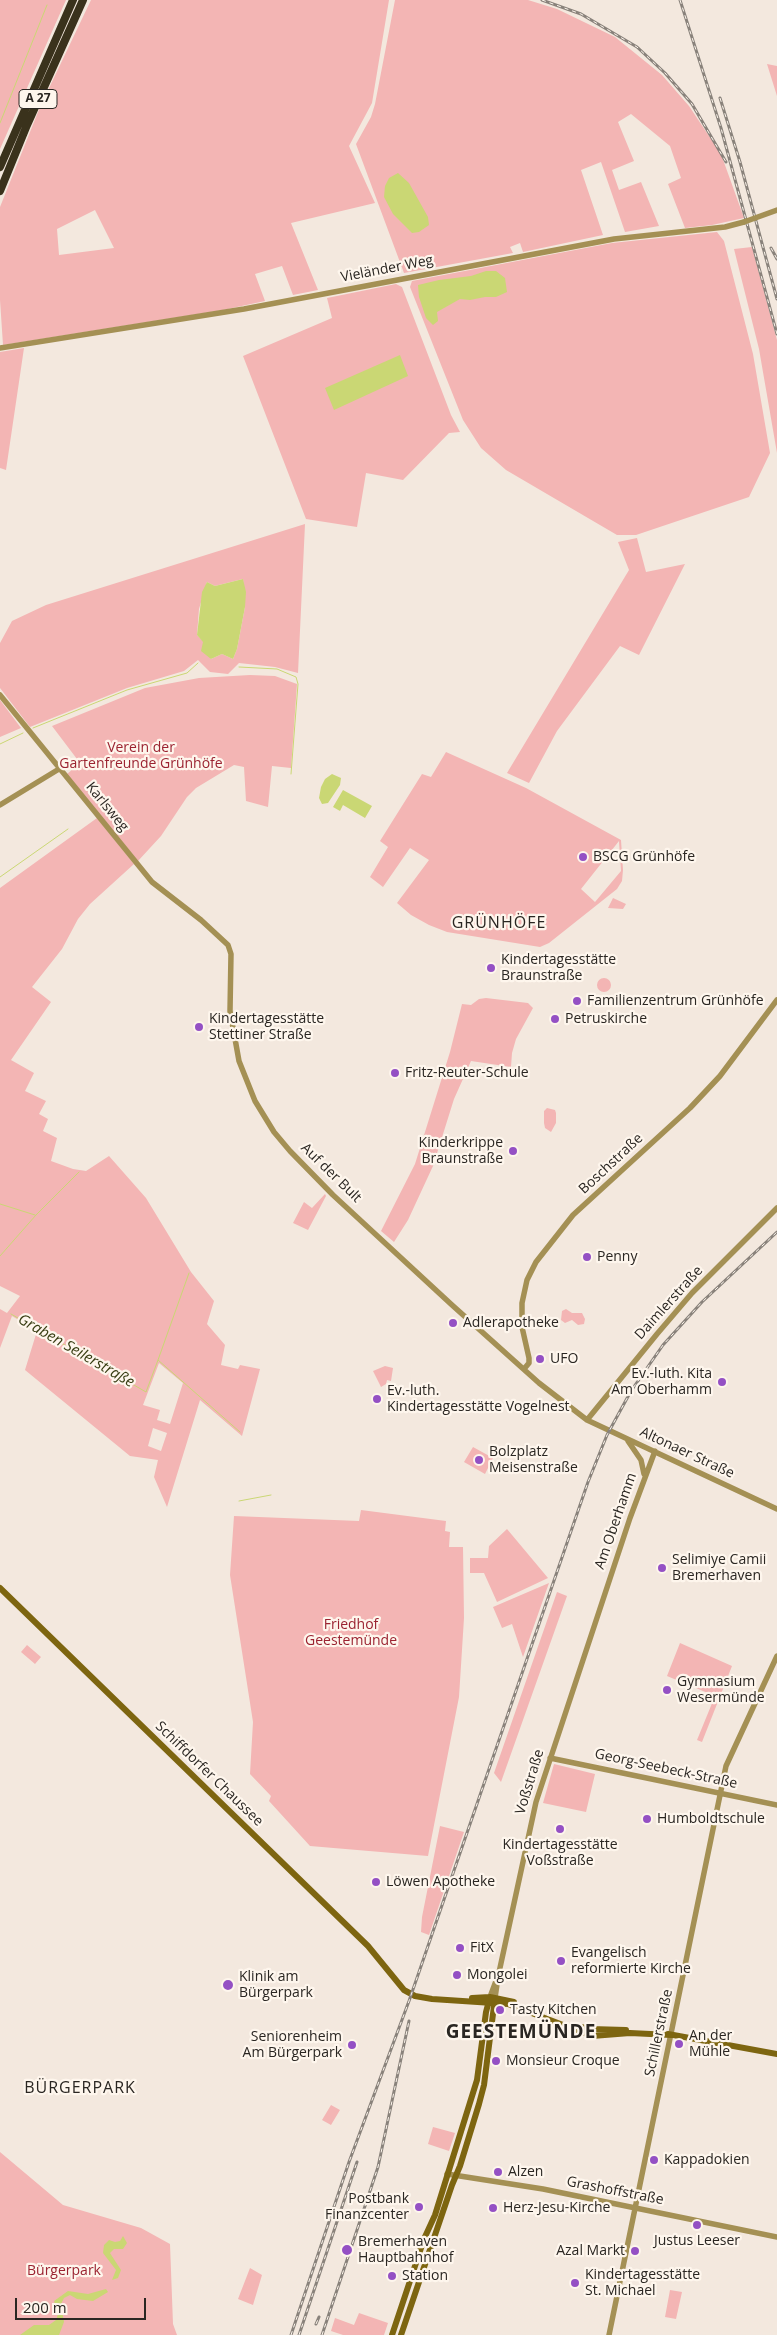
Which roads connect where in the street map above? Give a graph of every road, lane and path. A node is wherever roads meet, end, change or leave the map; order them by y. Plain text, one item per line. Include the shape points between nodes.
1 (71, 4) edge
2 (81, 4) edge
3 (0, 167) edge
4 (0, 191) edge
5 (777, 210) edge
6 (0, 348) edge
7 (0, 695) edge
8 (59, 768) junction
9 (0, 805) edge
10 (159, 889) joint
11 (777, 1000) edge
12 (777, 1208) edge
13 (524, 1369) junction
14 (587, 1420) junction
15 (624, 1437) junction
16 (654, 1451) junction
17 (644, 1479) junction
18 (777, 1509) edge
19 (0, 1588) edge
20 (603, 1600) joint
21 (777, 1656) edge
22 (550, 1758) junction
23 (721, 1793) junction
24 (777, 1804) edge
25 (492, 2000) junction
26 (671, 2035) junction
27 (777, 2054) edge
28 (481, 2077) junction
29 (447, 2174) junction
30 (457, 2176) junction
31 (636, 2207) junction
32 (435, 2225) junction
33 (777, 2237) edge
34 (392, 2335) edge
35 (401, 2335) edge
36 (608, 2335) edge

1 - 3 highway, A 27
2 - 4 highway, A 27
5 - 6 street, Vieländer Weg, bridge via 724,227 614,238 244,309
7 - 8 street, Karlsweg
8 - 9 street
8 - 10 street, Karlsweg
10 - 13 street, Auf der Bult via 229,947 230,1011 239,1062 254,1101 274,1132 334,1195
11 - 13 street, Boschstraße via 720,1076 574,1216 536,1262 527,1280 522,1303 522,1327 529,1358
12 - 14 street, Daimlerstraße via 692,1293
13 - 14 street, Auf der Bult
14 - 15 street, Altonaer Straße
15 - 16 street, Altonaer Straße
15 - 17 street via 641,1460
16 - 17 street, Am Oberhamm
16 - 18 street, Altonaer Straße
17 - 20 street, Am Oberhamm
19 - 25 main road, Schiffdorfer Chaussee via 315,1894 380,1960 404,1990 415,1996 450,2000
20 - 22 street, Voßstraße
21 - 23 street, Schillerstraße via 726,1766
22 - 23 street, Georg-Seebeck-Straße
22 - 25 street, Voßstraße via 530,1821
23 - 24 street, Georg-Seebeck-Straße
23 - 26 street, Schillerstraße
25 - 26 main road via 523,2008 592,2036 630,2033
25 - 28 main road
26 - 27 main road
26 - 31 street, Schillerstraße
28 - 29 main road
28 - 30 main road via 475,2119
29 - 30 street, Grashoffstraße
29 - 32 main road
30 - 31 street, Grashoffstraße
30 - 32 main road
31 - 33 street, Grashoffstraße
31 - 36 street, Schillerstraße
32 - 34 main road
32 - 35 main road

